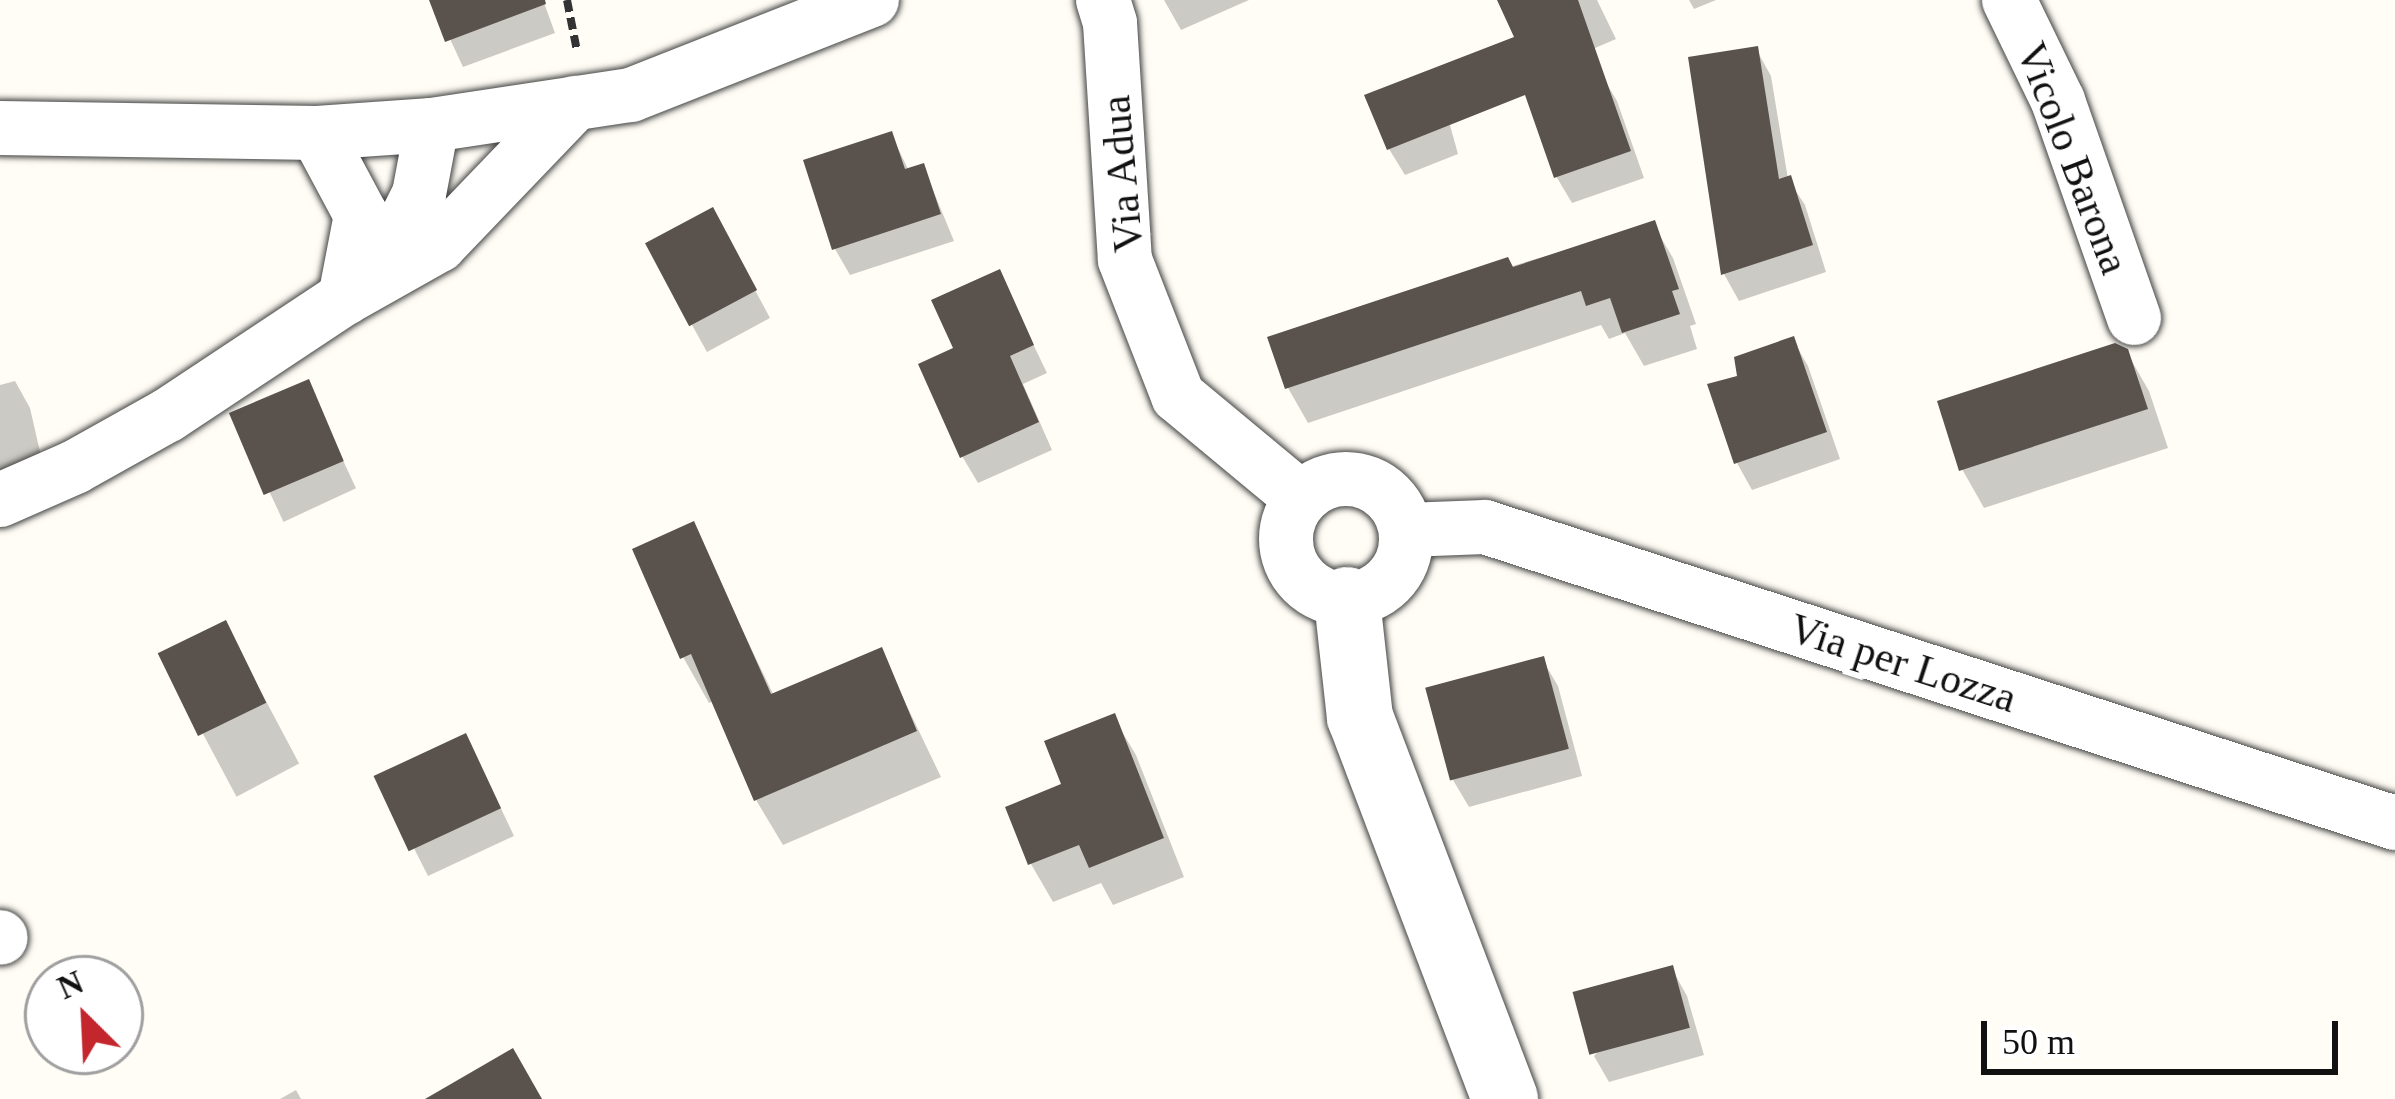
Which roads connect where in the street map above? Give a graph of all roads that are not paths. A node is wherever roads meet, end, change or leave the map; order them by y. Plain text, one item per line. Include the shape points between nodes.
1 (872, 0) edge
2 (1103, 0) edge
3 (2009, 0) edge
4 (575, 83) junction
5 (432, 125) junction
6 (0, 128) edge
7 (316, 133) junction
8 (361, 288) junction
9 (2134, 318) dead end
10 (1301, 498) junction
11 (0, 500) edge
12 (1406, 530) junction
13 (1347, 600) junction
14 (2395, 824) edge
15 (1505, 1099) edge

1 - 4 street via 631,95
2 - 10 street, Via Adua via 1125,260 1178,396
3 - 9 street, Vicolo Barona via 2057,101
4 - 5 street
4 - 8 street via 439,245
5 - 7 street
5 - 8 street via 418,194
6 - 7 street
7 - 8 street via 361,215
8 - 11 street via 168,415
10 - 12 street via 1334,479 1370,483 1400,509
10 - 13 street via 1286,530 1288,559 1307,586
12 - 13 street via 1400,570 1366,597
12 - 14 street, Via per Lozza via 1485,526
13 - 15 street via 1360,717

